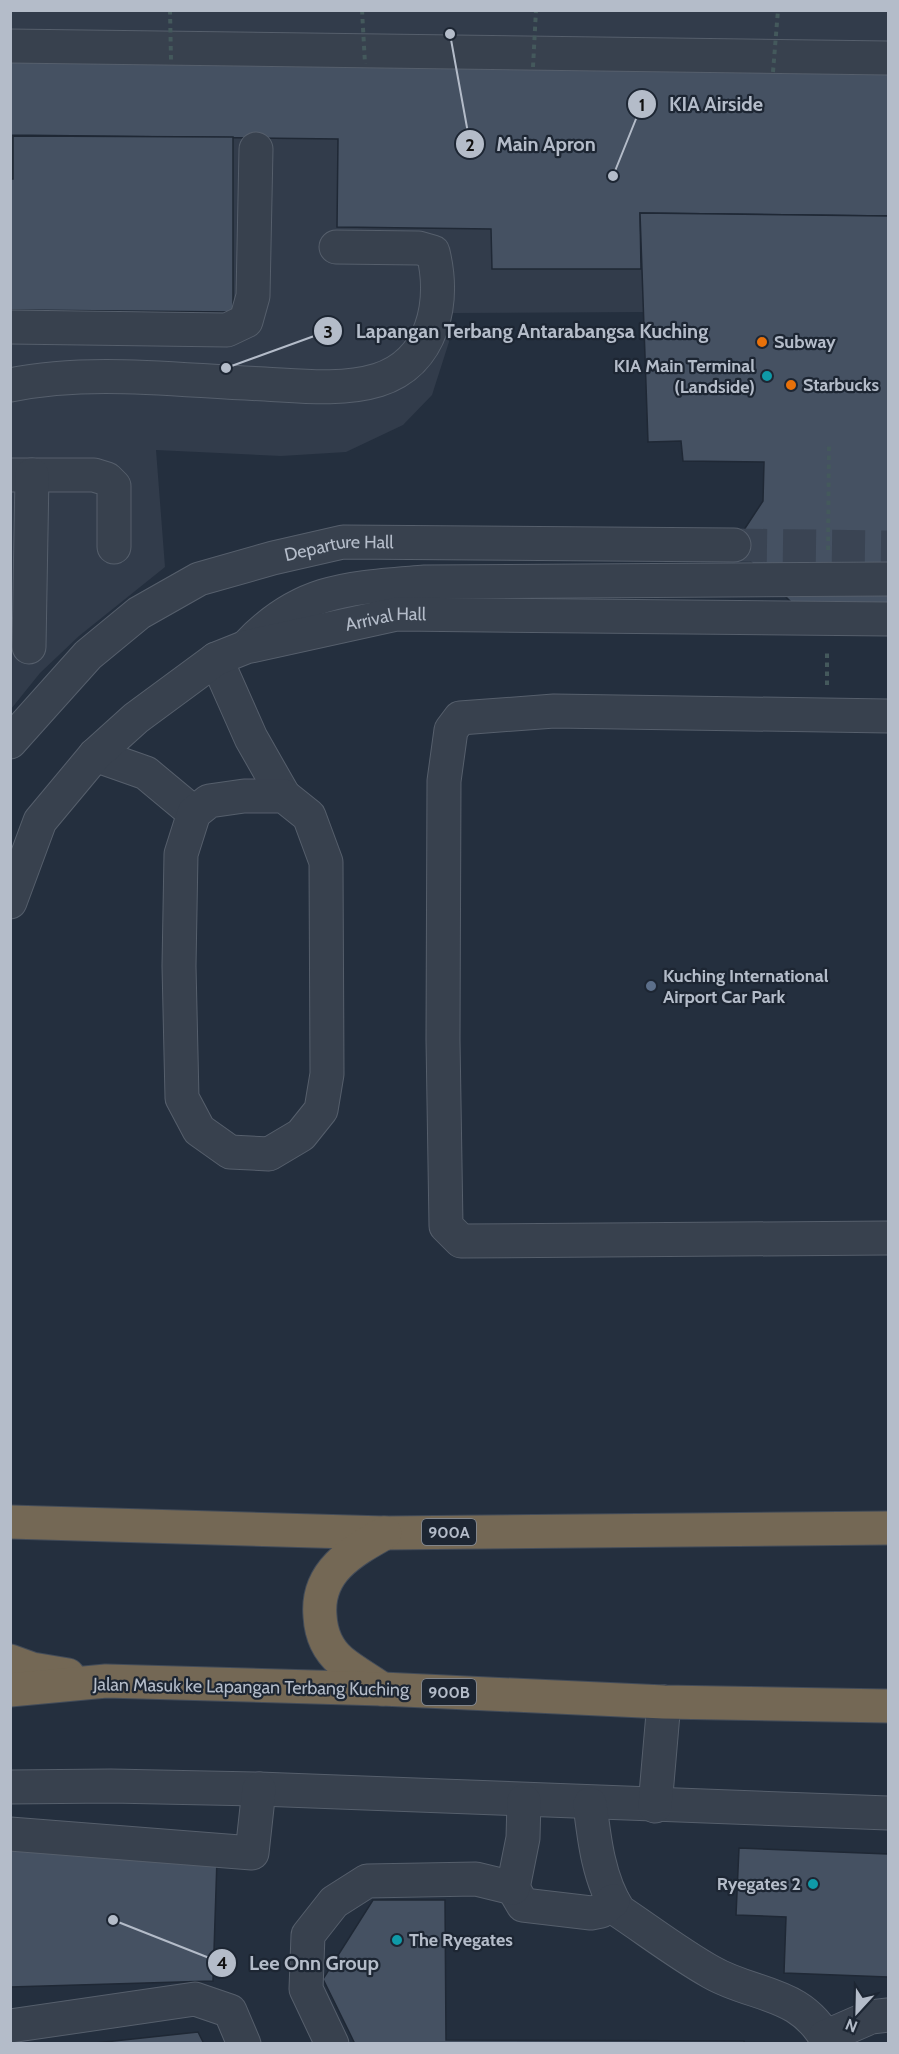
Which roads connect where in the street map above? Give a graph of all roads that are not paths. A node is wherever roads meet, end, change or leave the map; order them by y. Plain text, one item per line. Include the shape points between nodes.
1 (10, 46) edge
2 (888, 58) edge
3 (256, 148) dead end
4 (336, 247) dead end
5 (10, 327) edge
6 (10, 385) edge
7 (21, 475) edge
8 (734, 545) tunnel mouth
9 (114, 547) dead end
10 (888, 579) edge
11 (888, 619) edge
12 (246, 646) junction
13 (29, 647) dead end
14 (216, 659) junction
15 (888, 716) edge
16 (10, 742) edge
17 (95, 756) junction
18 (284, 796) junction
19 (195, 813) junction
20 (10, 902) edge
21 (888, 1238) edge
22 (10, 1522) edge
23 (888, 1528) edge
24 (385, 1533) junction
25 (10, 1661) edge
26 (106, 1681) junction
27 (382, 1689) junction
28 (10, 1690) edge
29 (664, 1702) junction
30 (888, 1706) edge
31 (10, 1787) edge
32 (259, 1790) junction
33 (524, 1801) junction
34 (590, 1804) junction
35 (655, 1806) junction
36 (888, 1814) edge
37 (10, 1834) edge
38 (513, 1888) junction
39 (613, 1901) junction
40 (888, 2014) edge
41 (10, 2025) edge
42 (827, 2040) edge
43 (244, 2043) edge
44 (332, 2043) edge

1 - 2 street
3 - 5 street via 253,296 246,321 228,330
4 - 6 street via 419,248 433,252 439,287 437,315 422,346 405,367 378,380 328,387 79,377
7 - 9 street via 94,475 107,479 114,486
7 - 13 street
8 - 16 street, Departure Hall via 343,542 273,558 199,579 139,613 88,655
10 - 12 street via 425,582 351,588 306,601 269,623
11 - 12 street, Arrival Hall via 396,614
12 - 14 street, Arrival Hall
14 - 17 street, Arrival Hall via 136,718
14 - 18 street via 234,705
15 - 21 street via 554,711 460,718 451,730 444,780 442,958 447,1226 461,1241
17 - 19 street via 146,773
17 - 20 street, Arrival Hall via 40,822
18 - 19 street via 209,801
18 - 19 street via 309,816 326,862 327,1074 321,1110 301,1135 269,1154 230,1152 198,1130 182,1098 181,854
22 - 24 highway, 900A
23 - 24 highway, 900A
24 - 27 highway via 356,1549 328,1574 318,1600 321,1635 339,1660
25 - 26 highway via 32,1669
26 - 27 highway, Jalan Masuk ke Lapangan Terbang Kuching / 900B
26 - 28 highway, Jalan Masuk ke Lapangan Terbang Kuching / 900B
27 - 29 highway, Jalan Masuk ke Lapangan Terbang Kuching / 900B
29 - 30 highway, Jalan Masuk ke Lapangan Terbang Kuching / 900B
29 - 35 street
31 - 32 street
32 - 33 street
32 - 37 street via 252,1853
33 - 34 street
33 - 38 street via 523,1838
34 - 35 street
34 - 39 street via 595,1842
35 - 36 street
38 - 39 street via 523,1905 591,1913 601,1911
38 - 44 street via 476,1879 368,1881 334,1902 308,1935 306,1989
39 - 42 street via 619,1911 712,1973 780,1997 813,2020
40 - 42 street via 871,2017
41 - 43 street via 195,1999 230,2011

